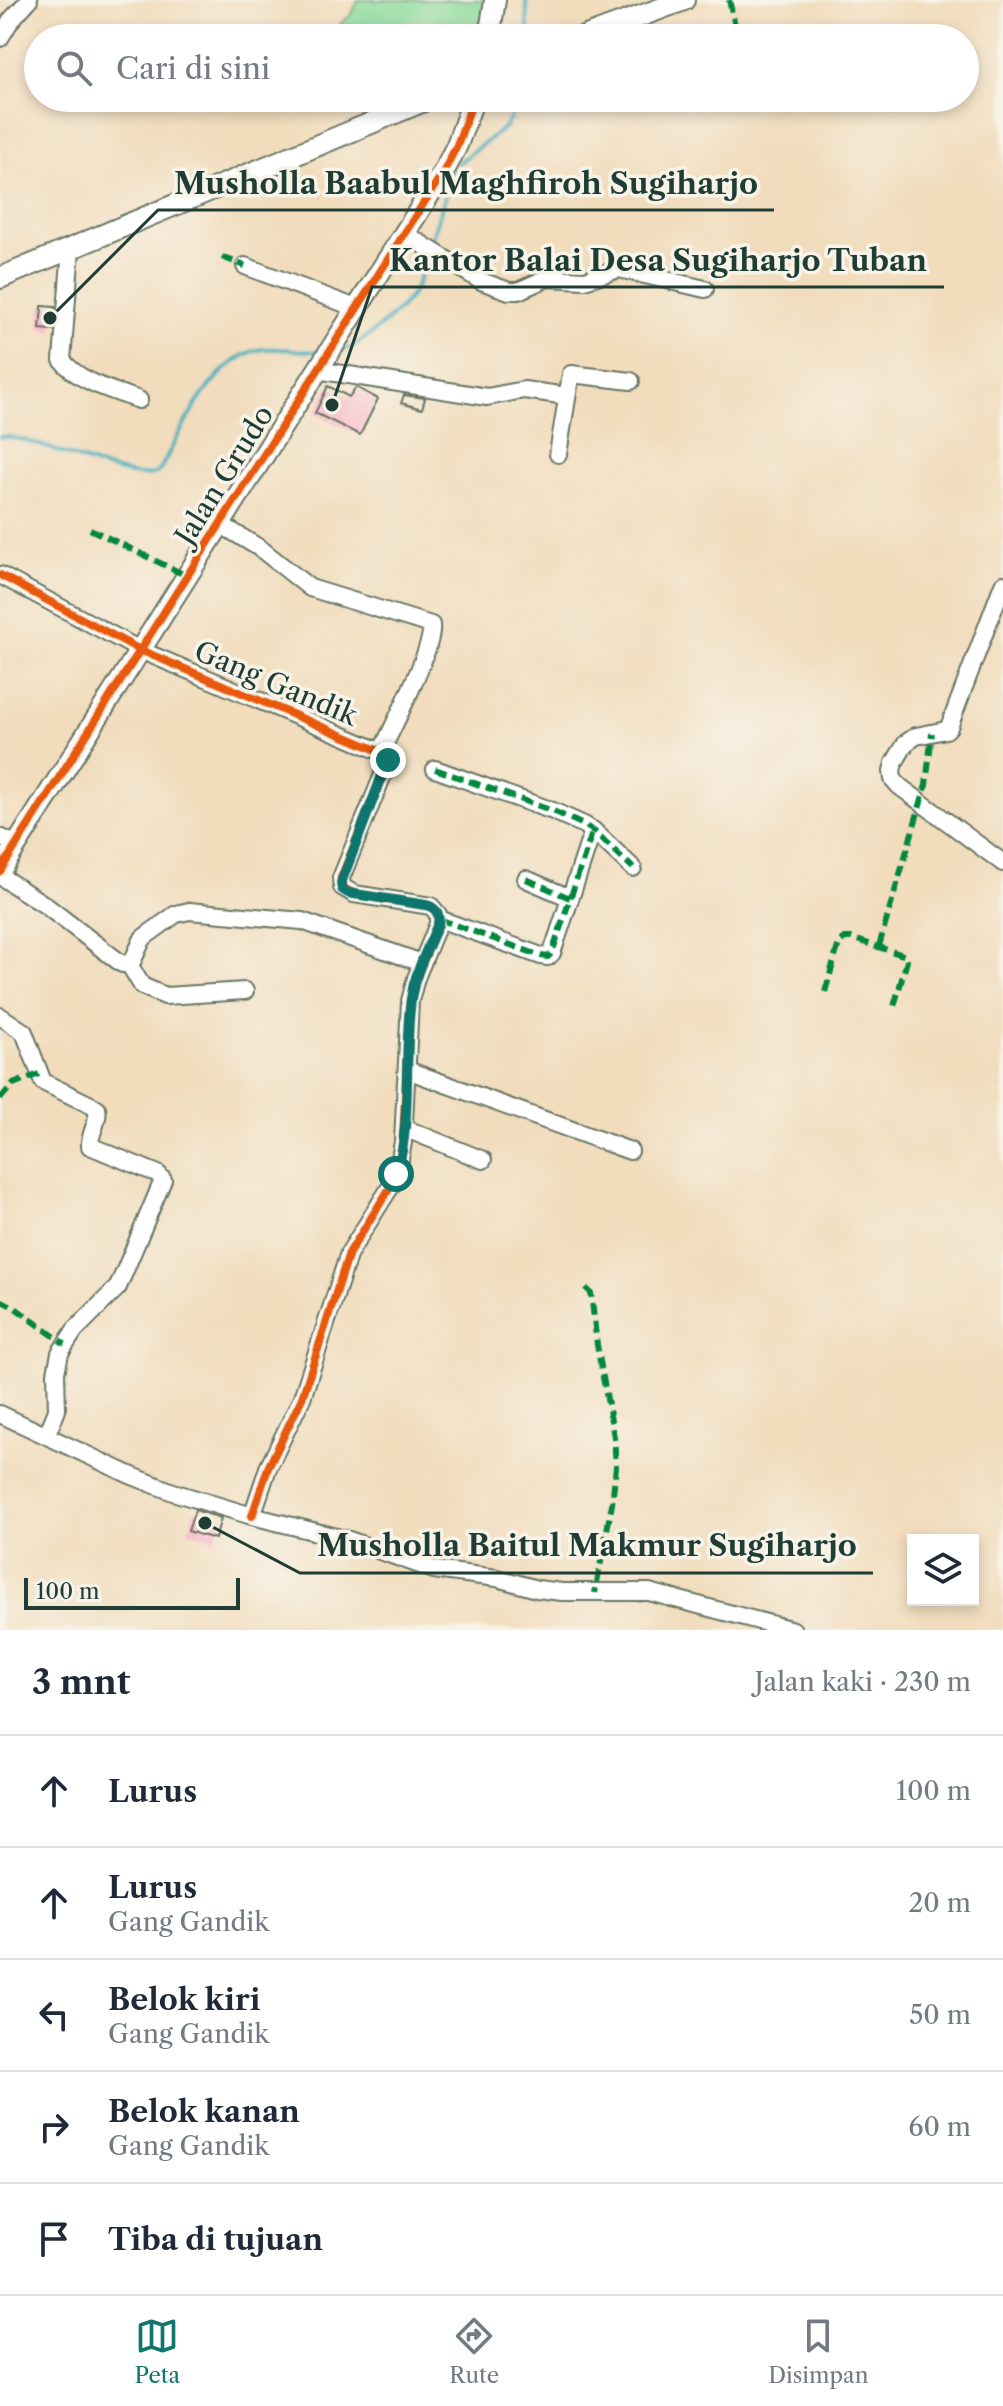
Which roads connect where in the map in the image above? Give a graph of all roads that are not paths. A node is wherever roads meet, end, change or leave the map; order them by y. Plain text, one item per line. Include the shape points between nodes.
1 (29, 0) edge
2 (495, 0) edge
3 (684, 0) edge
4 (491, 24) edge
5 (619, 24) edge
6 (0, 38) edge
7 (398, 112) edge
8 (469, 112) edge
9 (404, 233) junction
10 (71, 249) junction
11 (245, 266) dead end
12 (0, 278) edge
13 (705, 289) dead end
14 (356, 308) junction
15 (325, 357) junction
16 (631, 381) dead end
17 (567, 396) junction
18 (139, 400) dead end
19 (558, 454) dead end
20 (220, 524) junction
21 (0, 575) edge
22 (1003, 584) edge
23 (140, 650) junction
24 (381, 752) junction
25 (435, 769) dead end
26 (593, 830) junction
27 (8, 841) edge
28 (1003, 863) edge
29 (633, 868) dead end
30 (0, 874) edge
31 (526, 879) dead end
32 (570, 898) junction
33 (439, 919) junction
34 (422, 963) junction
35 (129, 964) junction
36 (245, 991) dead end
37 (0, 1016) edge
38 (407, 1070) junction
39 (404, 1128) junction
40 (630, 1151) dead end
41 (483, 1160) dead end
42 (0, 1414) edge
43 (47, 1435) junction
44 (252, 1516) junction
45 (793, 1630) edge

1 - 6 street
2 - 4 street
3 - 5 street
7 - 10 street
8 - 9 street, Jalan Grudo via 449,162
9 - 13 street via 487,284 509,291 545,278 585,280 619,269
9 - 14 street, Jalan Grudo
10 - 12 street
10 - 18 street via 62,360 90,380
11 - 14 street
14 - 15 street, Jalan Grudo
15 - 17 street via 487,397 524,390
15 - 20 street, Jalan Grudo
16 - 17 street via 573,373
17 - 19 street
20 - 23 street, Jalan Grudo
20 - 24 street via 310,588 431,625 427,649
21 - 23 street, Gang Gandik
22 - 28 street via 949,727 911,739 892,771 899,786
23 - 24 street, Gang Gandik
23 - 27 street, Jalan Grudo
24 - 33 street, Gang Gandik via 387,765 342,887 354,894 431,906
25 - 26 street
26 - 29 street
26 - 32 street
27 - 30 street, Jalan Grudo
30 - 35 street via 116,961
31 - 32 street
32 - 33 street via 548,957
33 - 34 street
34 - 35 street via 302,921 189,911 143,938
34 - 38 street via 410,1001
35 - 36 street via 140,985 165,996
37 - 43 street via 26,1035 43,1082 97,1108 90,1146 163,1180 118,1287 60,1353 58,1406
38 - 39 street
38 - 40 street
39 - 41 street
39 - 44 street via 394,1180 349,1253 302,1398
42 - 43 street
43 - 44 street via 161,1488
44 - 45 street via 446,1572 562,1592 649,1592

